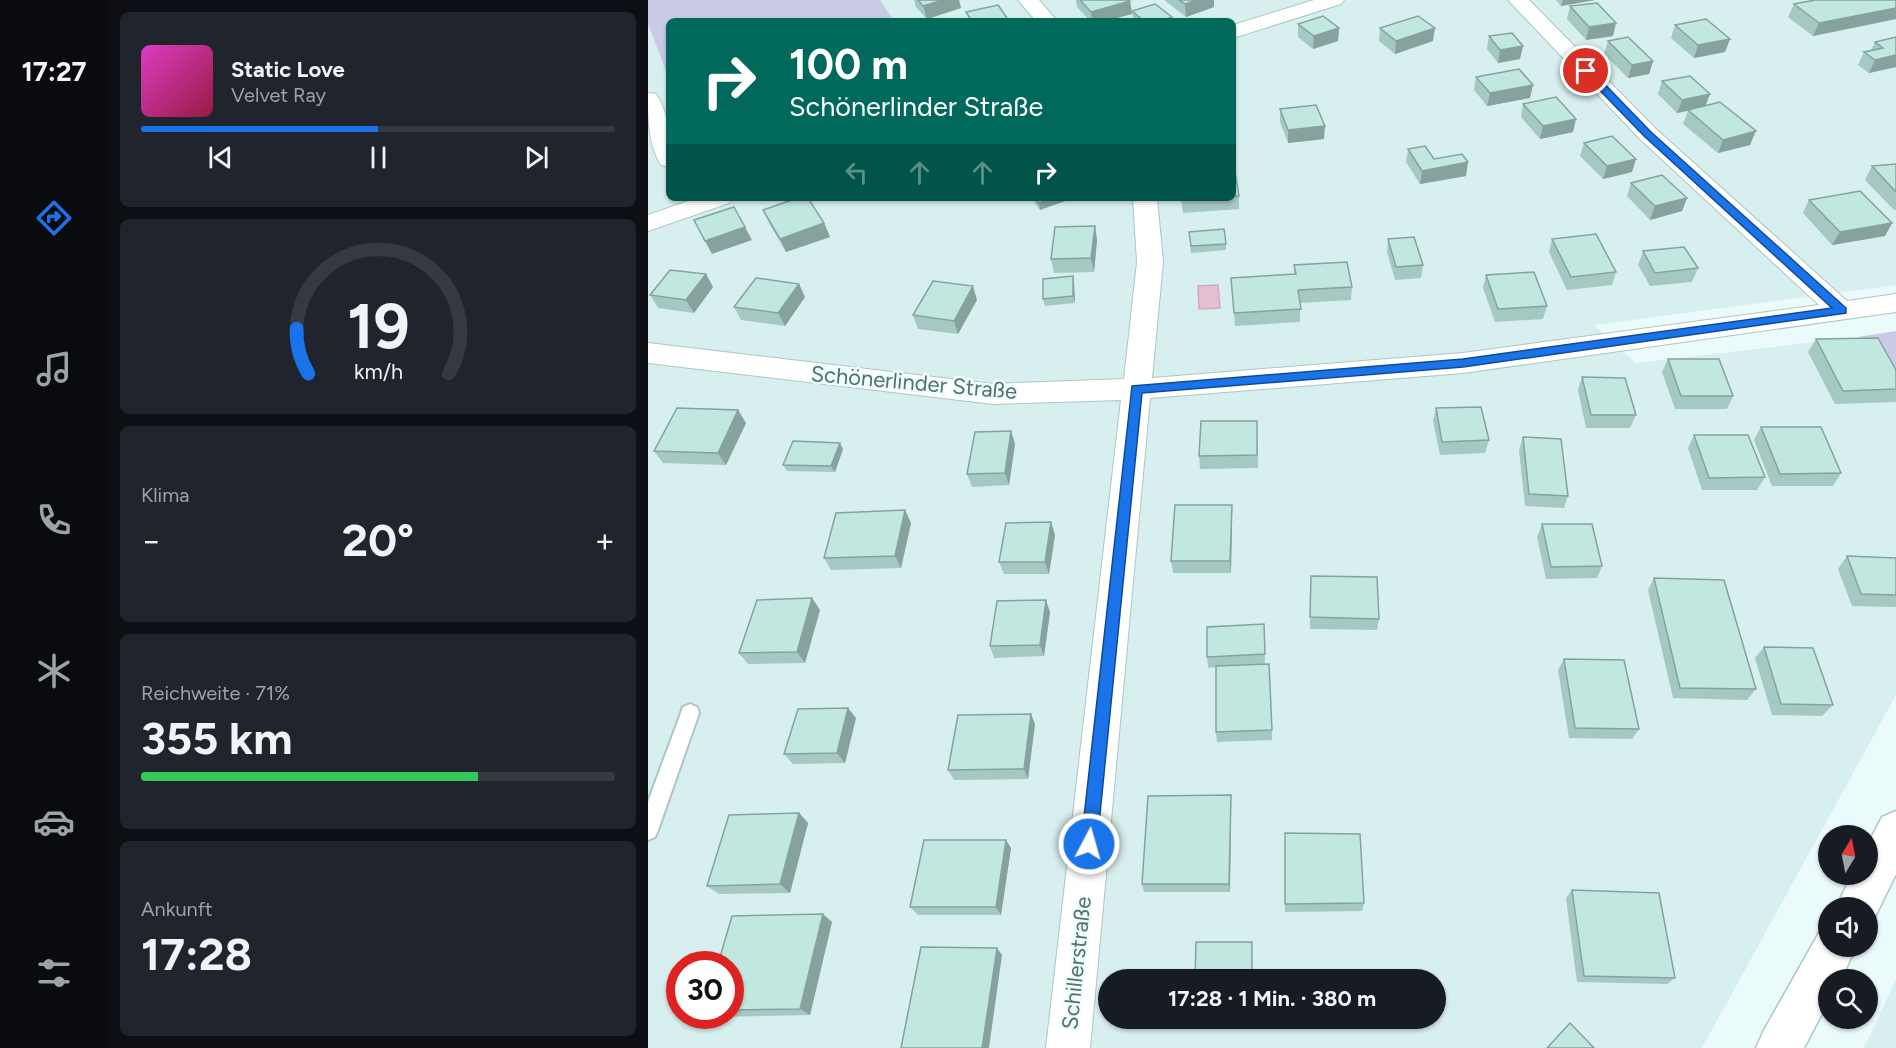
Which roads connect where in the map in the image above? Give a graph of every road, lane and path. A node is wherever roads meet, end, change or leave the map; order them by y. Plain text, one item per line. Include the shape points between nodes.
1 (1028, 0) edge
2 (1334, 0) edge
3 (1518, 0) edge
4 (1044, 18) edge
5 (1236, 31) edge
6 (648, 99) edge
7 (666, 151) edge
8 (703, 201) edge
9 (1145, 201) edge
10 (684, 204) edge
11 (648, 223) edge
12 (1896, 303) edge
13 (1842, 310) junction
14 (648, 353) edge
15 (1136, 389) junction
16 (690, 712) dead end
17 (648, 830) edge
18 (1890, 861) edge
19 (1865, 897) edge
20 (1829, 957) edge
21 (1068, 1048) edge
22 (1779, 1048) edge

1 - 4 street
2 - 5 street
3 - 13 street via 1648,134
6 - 7 street
8 - 10 street
9 - 15 street, Schillerstraße via 1150,262
10 - 11 street
12 - 13 street, Schönerlinder Straße
13 - 15 street, Schönerlinder Straße via 1463,363
14 - 15 street, Schönerlinder Straße via 993,394
15 - 21 street, Schillerstraße
16 - 17 lane
18 - 19 street
20 - 22 street

